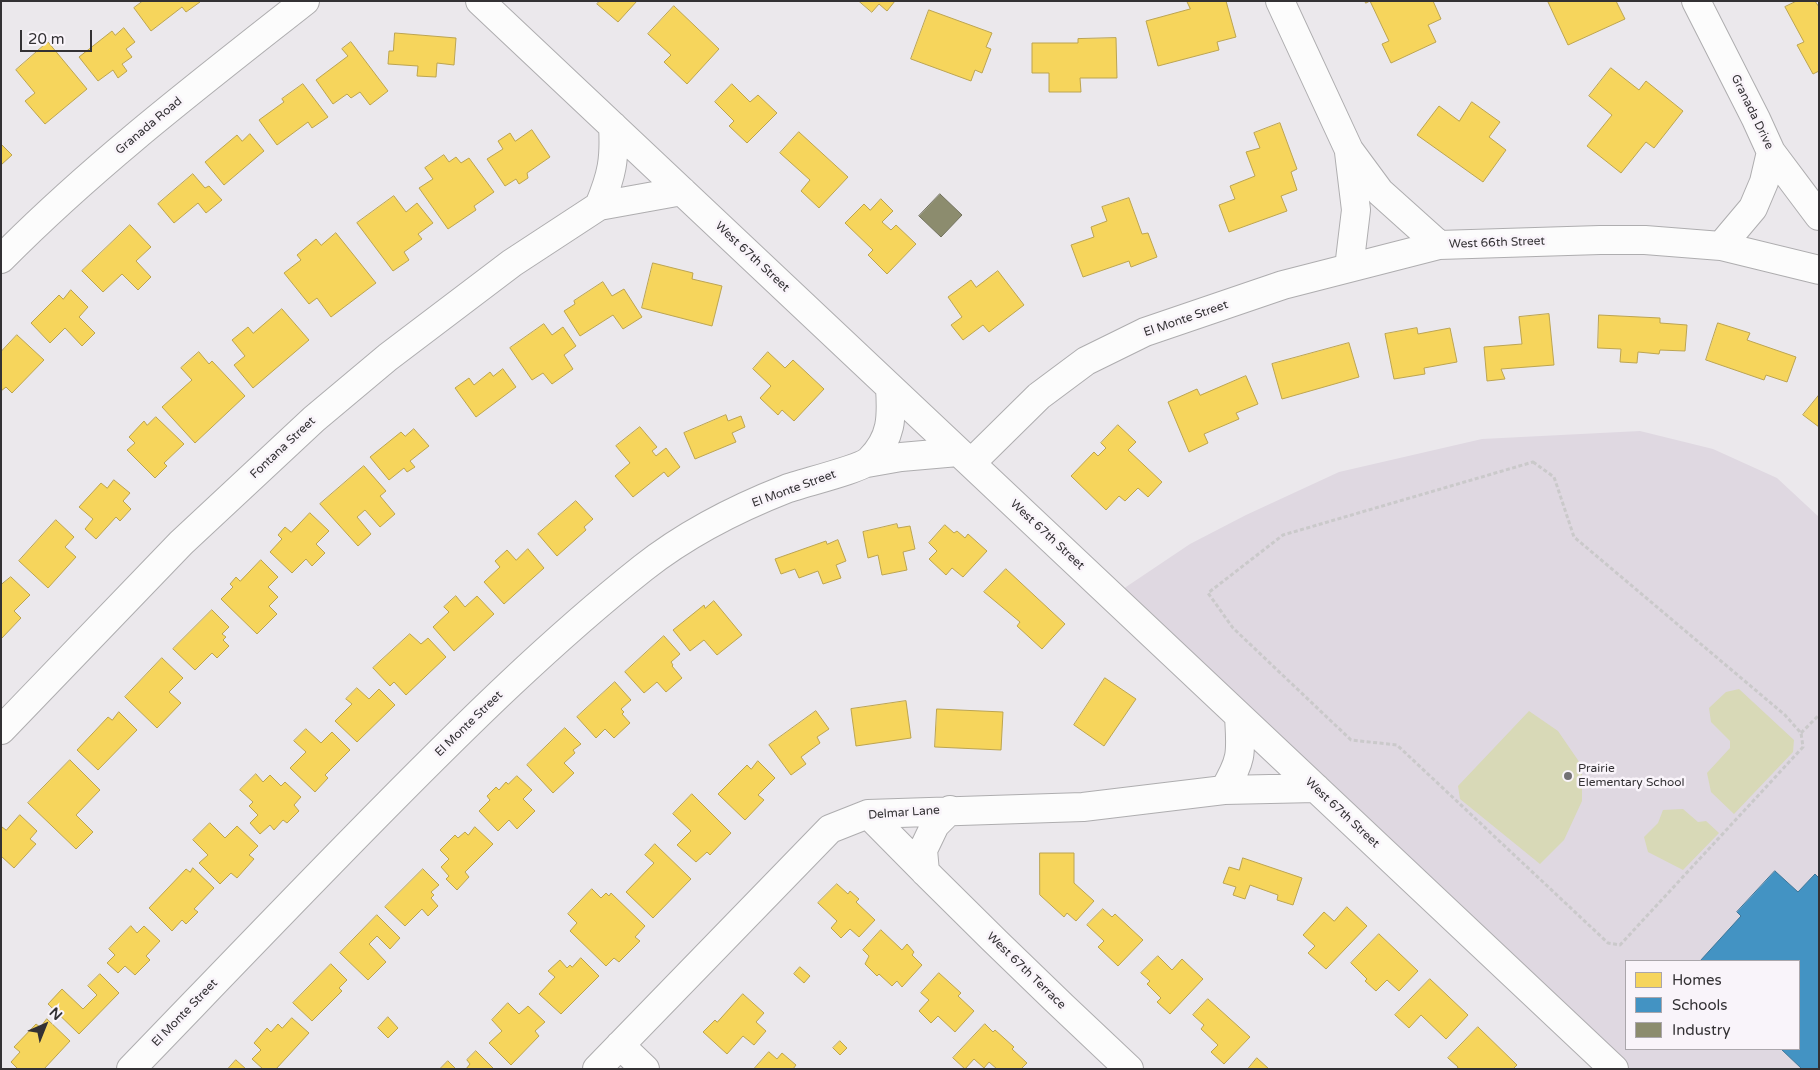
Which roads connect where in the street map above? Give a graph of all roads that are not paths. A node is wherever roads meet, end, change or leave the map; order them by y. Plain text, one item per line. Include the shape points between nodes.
1 (305, 1) edge
2 (480, 1) edge
3 (1280, 1) edge
4 (1696, 1) edge
5 (612, 126) junction
6 (1349, 150) junction
7 (1771, 152) junction
8 (682, 191) junction
9 (599, 206) junction
10 (1819, 216) edge
11 (1439, 246) junction
12 (1721, 246) junction
13 (1, 258) edge
14 (1348, 268) junction
15 (1819, 270) edge
16 (890, 388) junction
17 (965, 458) junction
18 (867, 463) junction
19 (1239, 716) junction
20 (1, 730) edge
21 (1316, 788) junction
22 (1224, 790) junction
23 (950, 810) junction
24 (868, 814) junction
25 (924, 872) junction
26 (620, 1045) junction
27 (131, 1069) edge
28 (597, 1069) edge
29 (645, 1069) edge
30 (1128, 1069) edge
31 (1614, 1069) edge

1 - 13 street, Granada Road via 148,126 74,189
2 - 5 street, West 67th Street
3 - 6 street, West 66th Street
4 - 7 street, Granada Drive
5 - 8 street, West 67th Street
5 - 9 street via 614,153 610,181
6 - 11 street, West 66th Street via 1380,192
6 - 14 street via 1356,210
7 - 10 street, Granada Drive
7 - 12 street via 1764,182 1753,208
8 - 9 street, Fontana Street
8 - 16 street, West 67th Street
9 - 20 street, Fontana Street via 512,263 388,357 314,419 181,543
11 - 12 street, West 66th Street via 1644,240
11 - 14 street, El Monte Street
12 - 15 street, West 66th Street
14 - 17 street, El Monte Street via 1284,285 1145,332 1086,361
16 - 17 street, West 67th Street
16 - 18 street via 892,418 889,431 882,446
17 - 18 street, El Monte Street via 901,457
17 - 19 street, West 67th Street
18 - 27 street, El Monte Street via 789,488 696,532 597,605 438,754
19 - 21 street, West 67th Street
19 - 22 street via 1242,750 1236,770
21 - 22 street, Delmar Lane
21 - 31 street, West 67th Street
22 - 23 street, Delmar Lane via 1083,807
23 - 24 street, Delmar Lane
23 - 25 street via 935,825 923,850
24 - 25 street, West 67th Terrace
24 - 26 street, Delmar Lane via 830,829
25 - 30 street, West 67th Terrace
26 - 28 street, Delmar Lane
26 - 29 street

